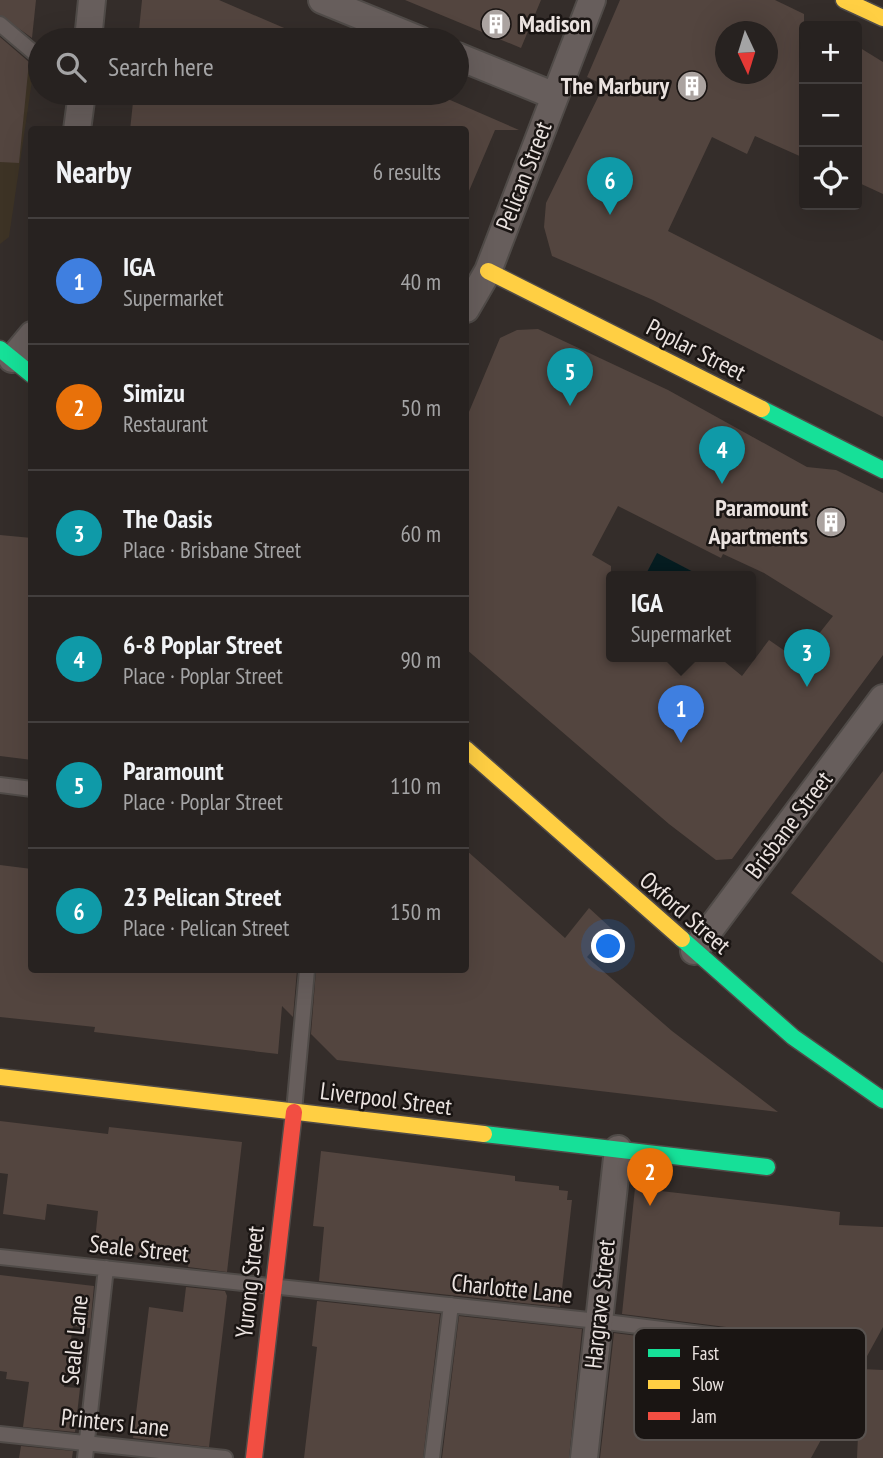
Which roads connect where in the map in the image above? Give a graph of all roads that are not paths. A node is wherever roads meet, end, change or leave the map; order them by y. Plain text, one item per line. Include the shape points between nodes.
1 (92, 0) edge
2 (322, 0) edge
3 (592, 0) edge
4 (844, 0) edge
5 (883, 18) edge
6 (0, 24) edge
7 (89, 28) edge
8 (391, 28) edge
9 (28, 48) edge
10 (469, 60) edge
11 (555, 96) junction
12 (80, 105) edge
13 (78, 126) edge
14 (488, 271) junction
15 (469, 304) edge
16 (28, 341) edge
17 (15, 361) edge
18 (883, 470) edge
19 (883, 698) edge
20 (469, 752) edge
21 (0, 785) edge
22 (28, 788) edge
23 (694, 951) junction
24 (307, 973) edge
25 (0, 1077) edge
26 (883, 1100) edge
27 (294, 1112) junction
28 (618, 1149) junction
29 (767, 1167) dead end
30 (0, 1257) edge
31 (106, 1268) junction
32 (272, 1286) junction
33 (451, 1305) junction
34 (598, 1321) junction
35 (654, 1328) edge
36 (0, 1434) edge
37 (86, 1450) edge
38 (225, 1458) edge
39 (254, 1458) edge
40 (432, 1458) edge
41 (583, 1458) edge

1 - 7 street
2 - 8 street
3 - 11 street, Pelican Street
4 - 5 street
6 - 9 lane
10 - 11 street
11 - 14 street, Pelican Street
12 - 13 street
14 - 15 street, Pelican Street
14 - 18 street, Poplar Street
16 - 17 street
19 - 23 street, Brisbane Street
20 - 23 street, Oxford Street
21 - 22 lane
23 - 26 street, Oxford Street via 793,1037
24 - 27 lane
25 - 27 street, Liverpool Street
27 - 28 street, Liverpool Street
27 - 32 street, Yurong Street
28 - 29 street, Liverpool Street
28 - 34 street, Hargrave Street
30 - 31 lane, Seale Street
31 - 32 lane, Seale Street
31 - 37 lane, Seale Lane
32 - 33 lane, Charlotte Lane
32 - 39 street, Yurong Street
33 - 34 lane, Charlotte Lane
33 - 40 lane
34 - 35 lane, Charlotte Lane
34 - 41 street, Hargrave Street
36 - 37 lane, Printers Lane
37 - 38 lane, Printers Lane

